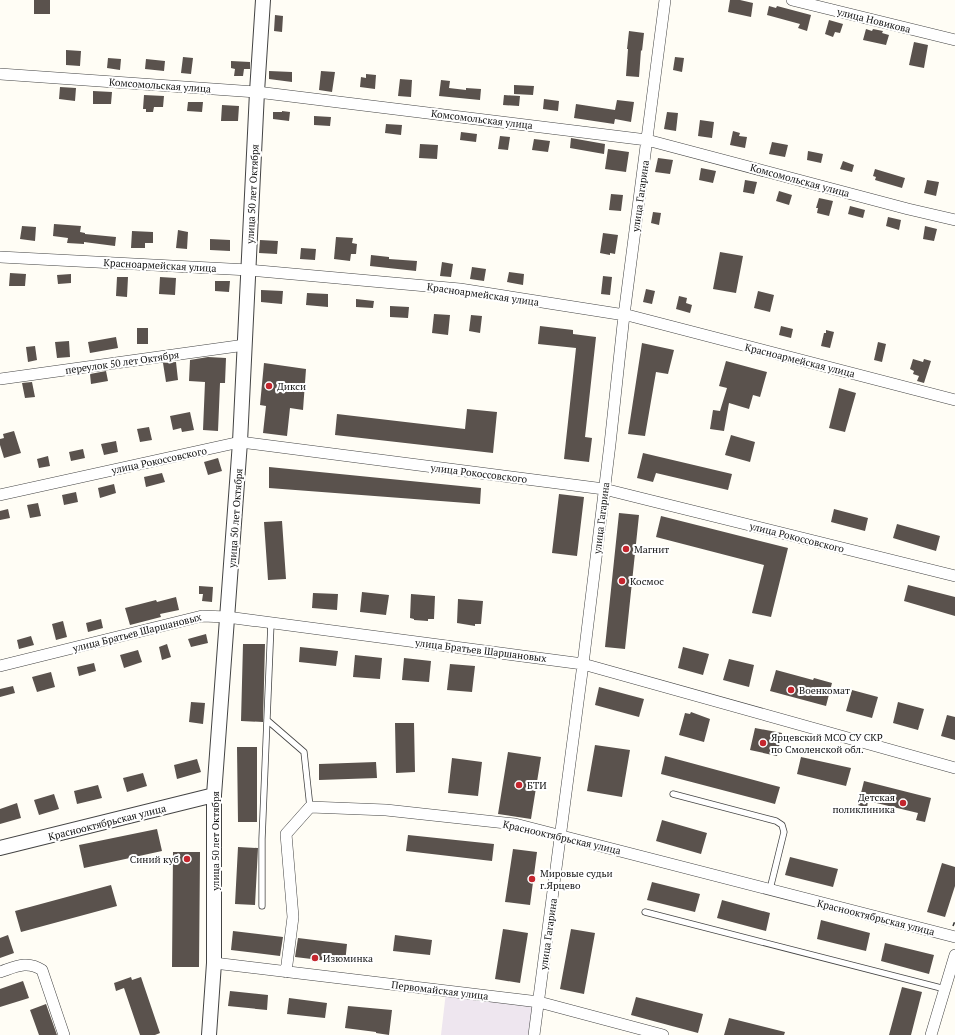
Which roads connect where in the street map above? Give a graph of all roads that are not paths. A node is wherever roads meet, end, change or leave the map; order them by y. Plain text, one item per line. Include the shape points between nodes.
1 (263, 0) edge
2 (665, 0) edge
3 (792, 0) edge
4 (955, 40) edge
5 (0, 74) edge
6 (258, 92) junction
7 (647, 140) junction
8 (955, 220) edge
9 (0, 257) edge
10 (248, 270) junction
11 (624, 315) junction
12 (245, 345) junction
13 (0, 379) edge
14 (955, 400) edge
15 (240, 442) junction
16 (604, 489) junction
17 (0, 495) edge
18 (955, 576) edge
19 (227, 617) junction
20 (271, 623) junction
21 (583, 664) junction
22 (0, 666) edge
23 (267, 720) junction
24 (955, 768) edge
25 (673, 794) dead end
26 (214, 795) junction
27 (310, 807) junction
28 (561, 836) junction
29 (0, 848) edge
30 (770, 889) junction
31 (262, 906) dead end
32 (645, 912) dead end
33 (955, 937) edge
34 (955, 955) edge
35 (214, 963) junction
36 (0, 972) edge
37 (286, 972) junction
38 (945, 989) junction
39 (539, 1002) junction
40 (64, 1035) edge
41 (209, 1035) edge
42 (534, 1035) edge
43 (662, 1035) edge
44 (931, 1035) edge

1 - 6 street, улица 50 лет Октября
2 - 7 street, улица Гагарина
3 - 4 street, улица Новикова
5 - 6 street, Комсомольская улица
6 - 7 street, Комсомольская улица
6 - 10 street, улица 50 лет Октября
7 - 8 street, Комсомольская улица
7 - 11 street, улица Гагарина
9 - 10 street, Красноармейская улица
10 - 11 street, Красноармейская улица via 460,289
10 - 12 street, улица 50 лет Октября
11 - 14 street, Красноармейская улица
11 - 16 street, улица Гагарина
12 - 13 street, переулок 50 лет Октября
12 - 15 street, улица 50 лет Октября
15 - 16 street, улица Рокоссовского
15 - 17 street, улица Рокоссовского
15 - 19 street, улица 50 лет Октября
16 - 18 street, улица Рокоссовского
16 - 21 street, улица Гагарина
19 - 20 street, улица Братьев Шаршановых
19 - 22 street, улица Братьев Шаршановых via 202,616
19 - 26 street, улица 50 лет Октября
20 - 21 street, улица Братьев Шаршановых
20 - 23 lane
21 - 24 street, улица Братьев Шаршановых
21 - 28 street, улица Гагарина
23 - 27 lane via 304,752
23 - 31 lane
25 - 30 lane via 782,825 784,832
26 - 29 street, Краснооктябрьская улица
26 - 35 street, улица 50 лет Октября
27 - 28 street, Краснооктябрьская улица via 386,810 507,823
27 - 37 street via 286,834 293,917
28 - 30 street, Краснооктябрьская улица
28 - 39 street, улица Гагарина
30 - 33 street, Краснооктябрьская улица
32 - 38 lane
34 - 38 street
35 - 37 street, Первомайская улица
35 - 41 street, улица 50 лет Октября
36 - 40 street via 22,965 34,965 42,970
37 - 39 street, Первомайская улица
38 - 44 street
39 - 42 street, улица Гагарина
39 - 43 street, Первомайская улица

